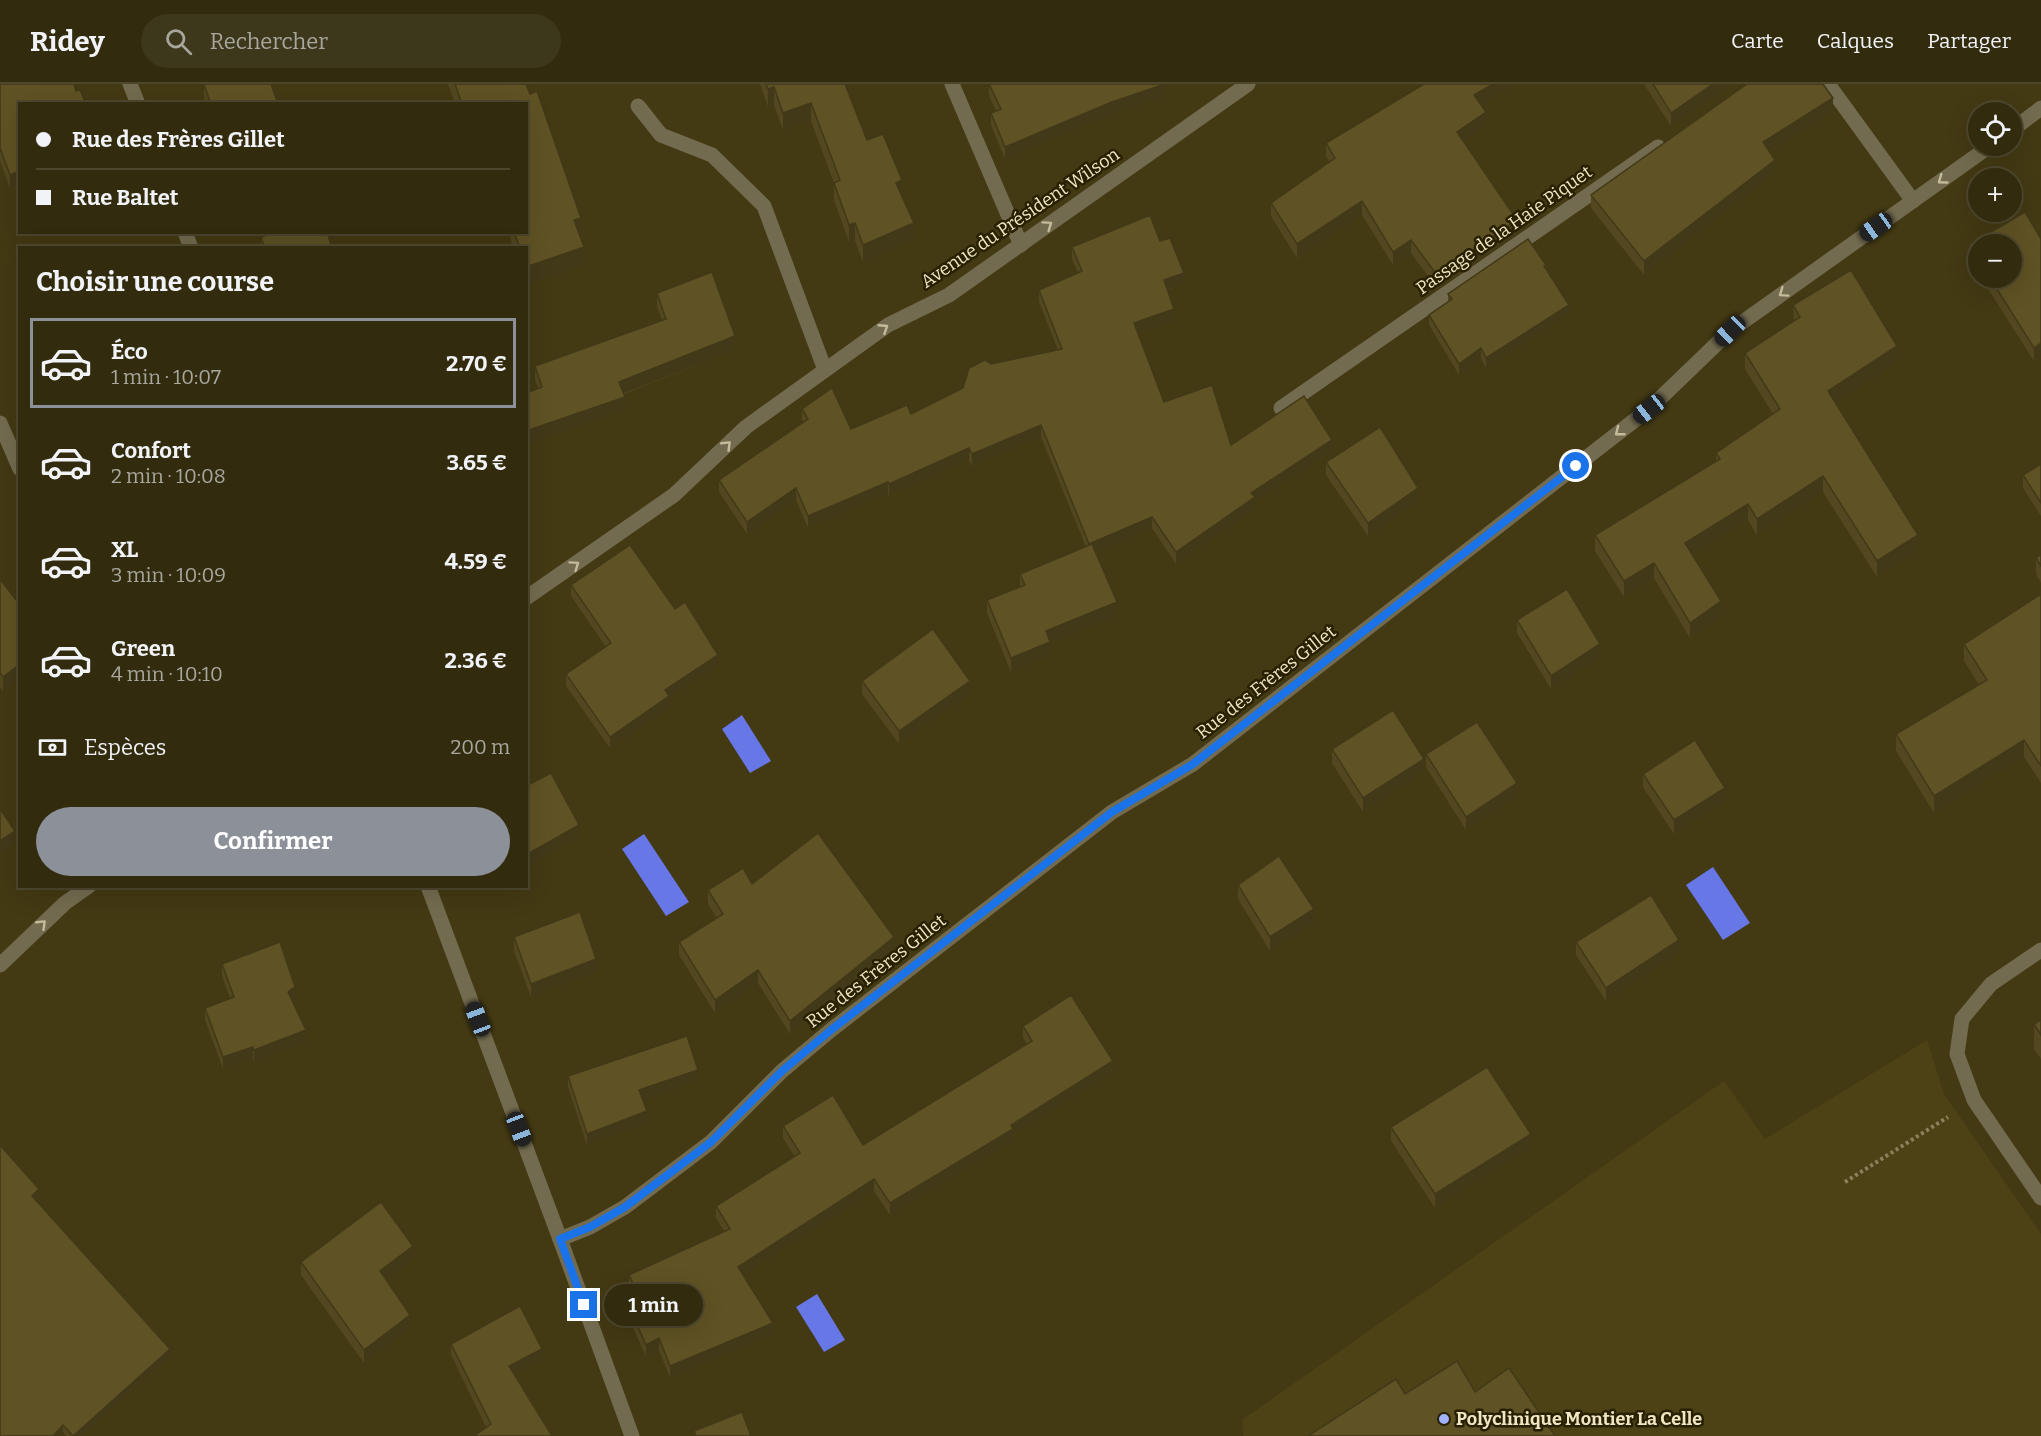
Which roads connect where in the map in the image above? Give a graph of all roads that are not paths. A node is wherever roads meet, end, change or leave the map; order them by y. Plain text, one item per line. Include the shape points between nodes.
1 (130, 84) edge
2 (952, 84) edge
3 (1248, 84) edge
4 (1828, 84) edge
5 (137, 102) edge
6 (638, 106) dead end
7 (2041, 108) edge
8 (2022, 122) edge
9 (1671, 138) edge
10 (1976, 156) edge
11 (1913, 201) junction
12 (1021, 245) junction
13 (825, 370) junction
14 (1281, 408) edge
15 (0, 423) edge
16 (18, 464) edge
17 (528, 597) edge
18 (86, 888) edge
19 (429, 888) edge
20 (2041, 950) edge
21 (0, 965) edge
22 (2041, 1198) edge
23 (560, 1239) junction
24 (632, 1436) edge

1 - 5 street
2 - 12 street
12 -> 3 street, Avenue du Président Wilson
4 - 11 street
6 - 13 street via 661,135 712,155 764,206
7 - 8 street
9 - 14 street, Passage de la Haie Piquet
10 -> 11 street, Rue des Frères Gillet
11 -> 23 street, Rue des Frères Gillet via 1730,331 1649,409 1193,764 1112,812 831,1030 782,1071 711,1142 625,1207
13 -> 12 street, Avenue du Président Wilson via 888,325 949,295
17 -> 13 street, Avenue du Président Wilson via 674,495 746,427
15 - 16 street
21 -> 18 street
19 - 23 street
20 - 22 street via 1991,984 1962,1019 1957,1054 1974,1100
23 - 24 street

